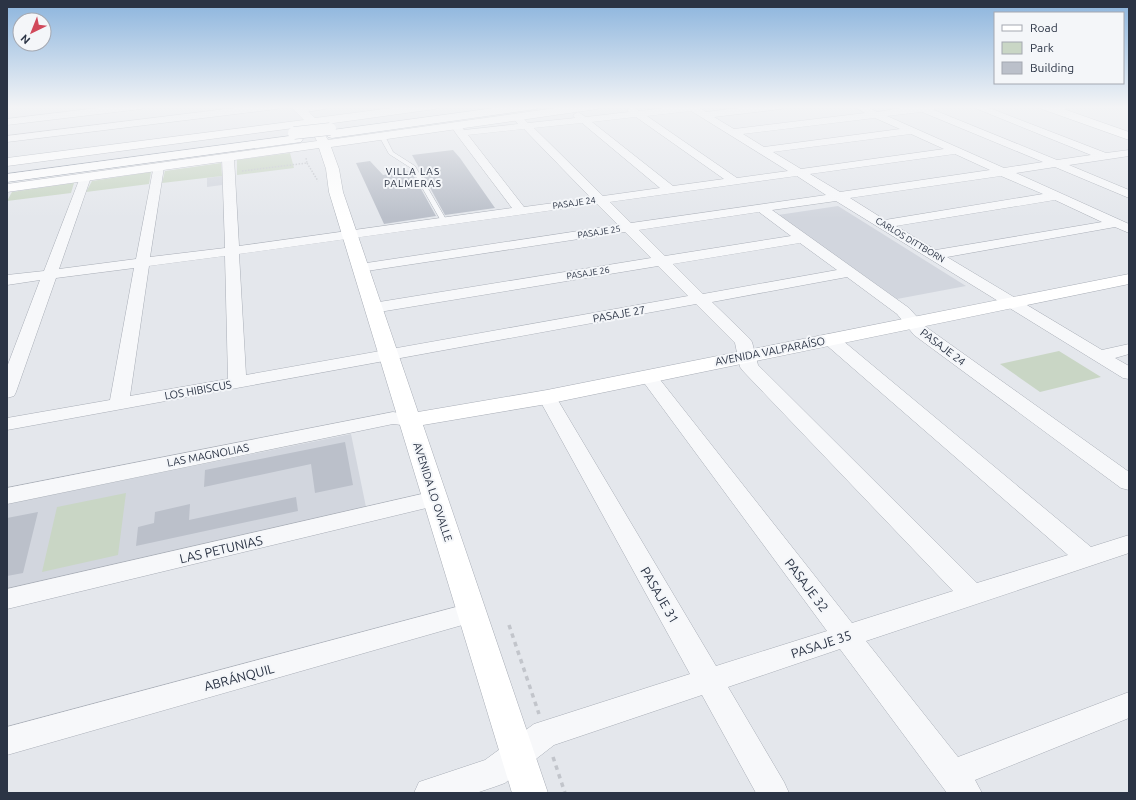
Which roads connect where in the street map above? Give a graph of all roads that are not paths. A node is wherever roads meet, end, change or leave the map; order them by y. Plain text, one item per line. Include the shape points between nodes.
1 (123, 143) edge
2 (166, 143) edge
3 (213, 143) edge
4 (226, 143) edge
5 (308, 143) edge
6 (315, 143) edge
7 (330, 143) edge
8 (386, 143) edge
9 (469, 143) edge
10 (543, 143) edge
11 (613, 143) edge
12 (679, 143) edge
13 (751, 143) edge
14 (815, 143) edge
15 (939, 143) edge
16 (1005, 143) edge
17 (1072, 143) edge
18 (310, 146) junction
19 (124, 147) junction
20 (762, 150) junction
21 (955, 151) junction
22 (1129, 153) edge
23 (1105, 156) junction
24 (228, 158) junction
25 (7, 162) edge
26 (1123, 163) dead end
27 (1055, 164) junction
28 (158, 167) junction
29 (7, 171) edge
30 (798, 172) junction
31 (1002, 172) junction
32 (7, 178) edge
33 (85, 178) junction
34 (734, 181) junction
35 (7, 188) edge
36 (670, 190) junction
37 (336, 192) junction
38 (1129, 194) edge
39 (837, 196) junction
40 (1056, 196) junction
41 (600, 200) junction
42 (761, 208) junction
43 (521, 211) junction
44 (444, 221) junction
45 (883, 224) junction
46 (1123, 226) edge
47 (628, 228) junction
48 (350, 234) junction
49 (803, 238) junction
50 (232, 251) junction
51 (934, 255) junction
52 (662, 261) junction
53 (142, 263) junction
54 (360, 268) junction
55 (850, 272) junction
56 (50, 275) junction
57 (1129, 279) edge
58 (7, 280) edge
59 (700, 299) junction
60 (1012, 303) junction
61 (374, 308) junction
62 (912, 323) junction
63 (830, 339) junction
64 (1129, 349) edge
65 (388, 355) junction
66 (747, 356) junction
67 (1100, 356) junction
68 (1129, 374) edge
69 (648, 376) junction
70 (237, 383) junction
71 (7, 392) edge
72 (547, 396) junction
73 (119, 404) junction
74 (410, 420) junction
75 (7, 424) edge
76 (1129, 483) edge
77 (7, 496) edge
78 (435, 499) junction
79 (1129, 544) edge
80 (1088, 558) junction
81 (973, 595) junction
82 (7, 599) edge
83 (471, 613) junction
84 (846, 636) junction
85 (709, 681) junction
86 (1129, 705) edge
87 (7, 741) edge
88 (517, 755) junction
89 (959, 784) edge
90 (430, 793) edge
91 (530, 793) edge
92 (773, 793) edge

1 - 19 street
2 - 19 main road
3 - 29 main road
4 - 32 main road
5 - 18 main road, AVENIDA LO OVALLE
6 - 18 main road
7 - 37 main road, AVENIDA LO OVALLE
8 - 44 lane via 391,153 413,167
9 - 43 street
10 - 41 street
11 - 36 street
12 - 34 street
13 - 20 street, CARLOS DITTBORN
14 - 20 street
15 - 21 street
16 - 27 street
17 - 23 street
18 - 24 main road
18 - 37 main road, AVENIDA LO OVALLE via 317,163
19 - 25 main road
20 - 30 street, CARLOS DITTBORN
21 - 30 street, PASAJE 24
21 - 31 street
22 - 23 street, PASAJE 25
23 - 26 street
23 - 27 street, PASAJE 25
24 - 28 main road
24 - 50 street
27 - 31 street, PASAJE 25
27 - 38 street
28 - 33 main road
28 - 53 street
30 - 34 street, PASAJE 24
30 - 39 street, CARLOS DITTBORN
31 - 39 street, PASAJE 25
31 - 40 street
33 - 35 main road
33 - 56 street
34 - 36 street, PASAJE 24
36 - 41 street, PASAJE 24
37 - 48 main road, AVENIDA LO OVALLE
39 - 42 street, PASAJE 25
39 - 45 street, CARLOS DITTBORN
40 - 45 street
40 - 46 street
41 - 43 street, PASAJE 24
41 - 47 street
42 - 47 street, PASAJE 25
42 - 49 street, PASAJE 24
43 - 44 street, PASAJE 24
44 - 48 street, PASAJE 24
45 - 51 street, CARLOS DITTBORN
46 - 51 street
47 - 52 street
47 - 54 street, PASAJE 25
48 - 50 street, PASAJE 24
48 - 54 main road, AVENIDA LO OVALLE
49 - 52 street, PASAJE 26
49 - 55 street, PASAJE 24
50 - 53 street, PASAJE 24
50 - 70 street
51 - 60 street, CARLOS DITTBORN
52 - 59 street
52 - 61 street, PASAJE 26
53 - 56 street, PASAJE 24
53 - 73 street
54 - 61 main road, AVENIDA LO OVALLE
55 - 59 street, PASAJE 27
55 - 62 street, PASAJE 24 via 903,311
56 - 58 street, PASAJE 24
56 - 71 street
57 - 60 main road, AVENIDA VALPARAÍSO
59 - 65 street, PASAJE 27
59 - 66 street via 743,342
60 - 62 main road, AVENIDA VALPARAÍSO
60 - 67 street, CARLOS DITTBORN
61 - 65 main road, AVENIDA LO OVALLE
62 - 63 main road, AVENIDA VALPARAÍSO
62 - 76 street, PASAJE 24
63 - 66 main road, AVENIDA VALPARAÍSO
63 - 80 street
64 - 67 street
65 - 70 street, LOS HIBISCUS
65 - 74 main road, AVENIDA LO OVALLE
66 - 69 main road, AVENIDA VALPARAÍSO
66 - 81 street via 749,366
67 - 68 street, CARLOS DITTBORN
69 - 72 main road, AVENIDA VALPARAÍSO
69 - 84 street, PASAJE 32
70 - 73 street, LOS HIBISCUS
72 - 74 main road, AVENIDA VALPARAÍSO
72 - 85 street, PASAJE 31
73 - 75 street, LOS HIBISCUS
74 - 77 street, LAS MAGNOLIAS via 393,418
74 - 78 main road, AVENIDA LO OVALLE
78 - 82 street, LAS PETUNIAS
78 - 83 main road, AVENIDA LO OVALLE
79 - 80 street, PASAJE 35
80 - 81 street, PASAJE 35
81 - 84 street, PASAJE 35
83 - 87 street, ABRÁNQUIL
83 - 88 main road, AVENIDA LO OVALLE
84 - 85 street, PASAJE 35
84 - 89 street, PASAJE 32
85 - 88 street, PASAJE 35 via 545,734
85 - 92 street, PASAJE 31
86 - 89 street
88 - 90 street, PASAJE 35 via 494,772
88 - 91 main road, AVENIDA LO OVALLE

